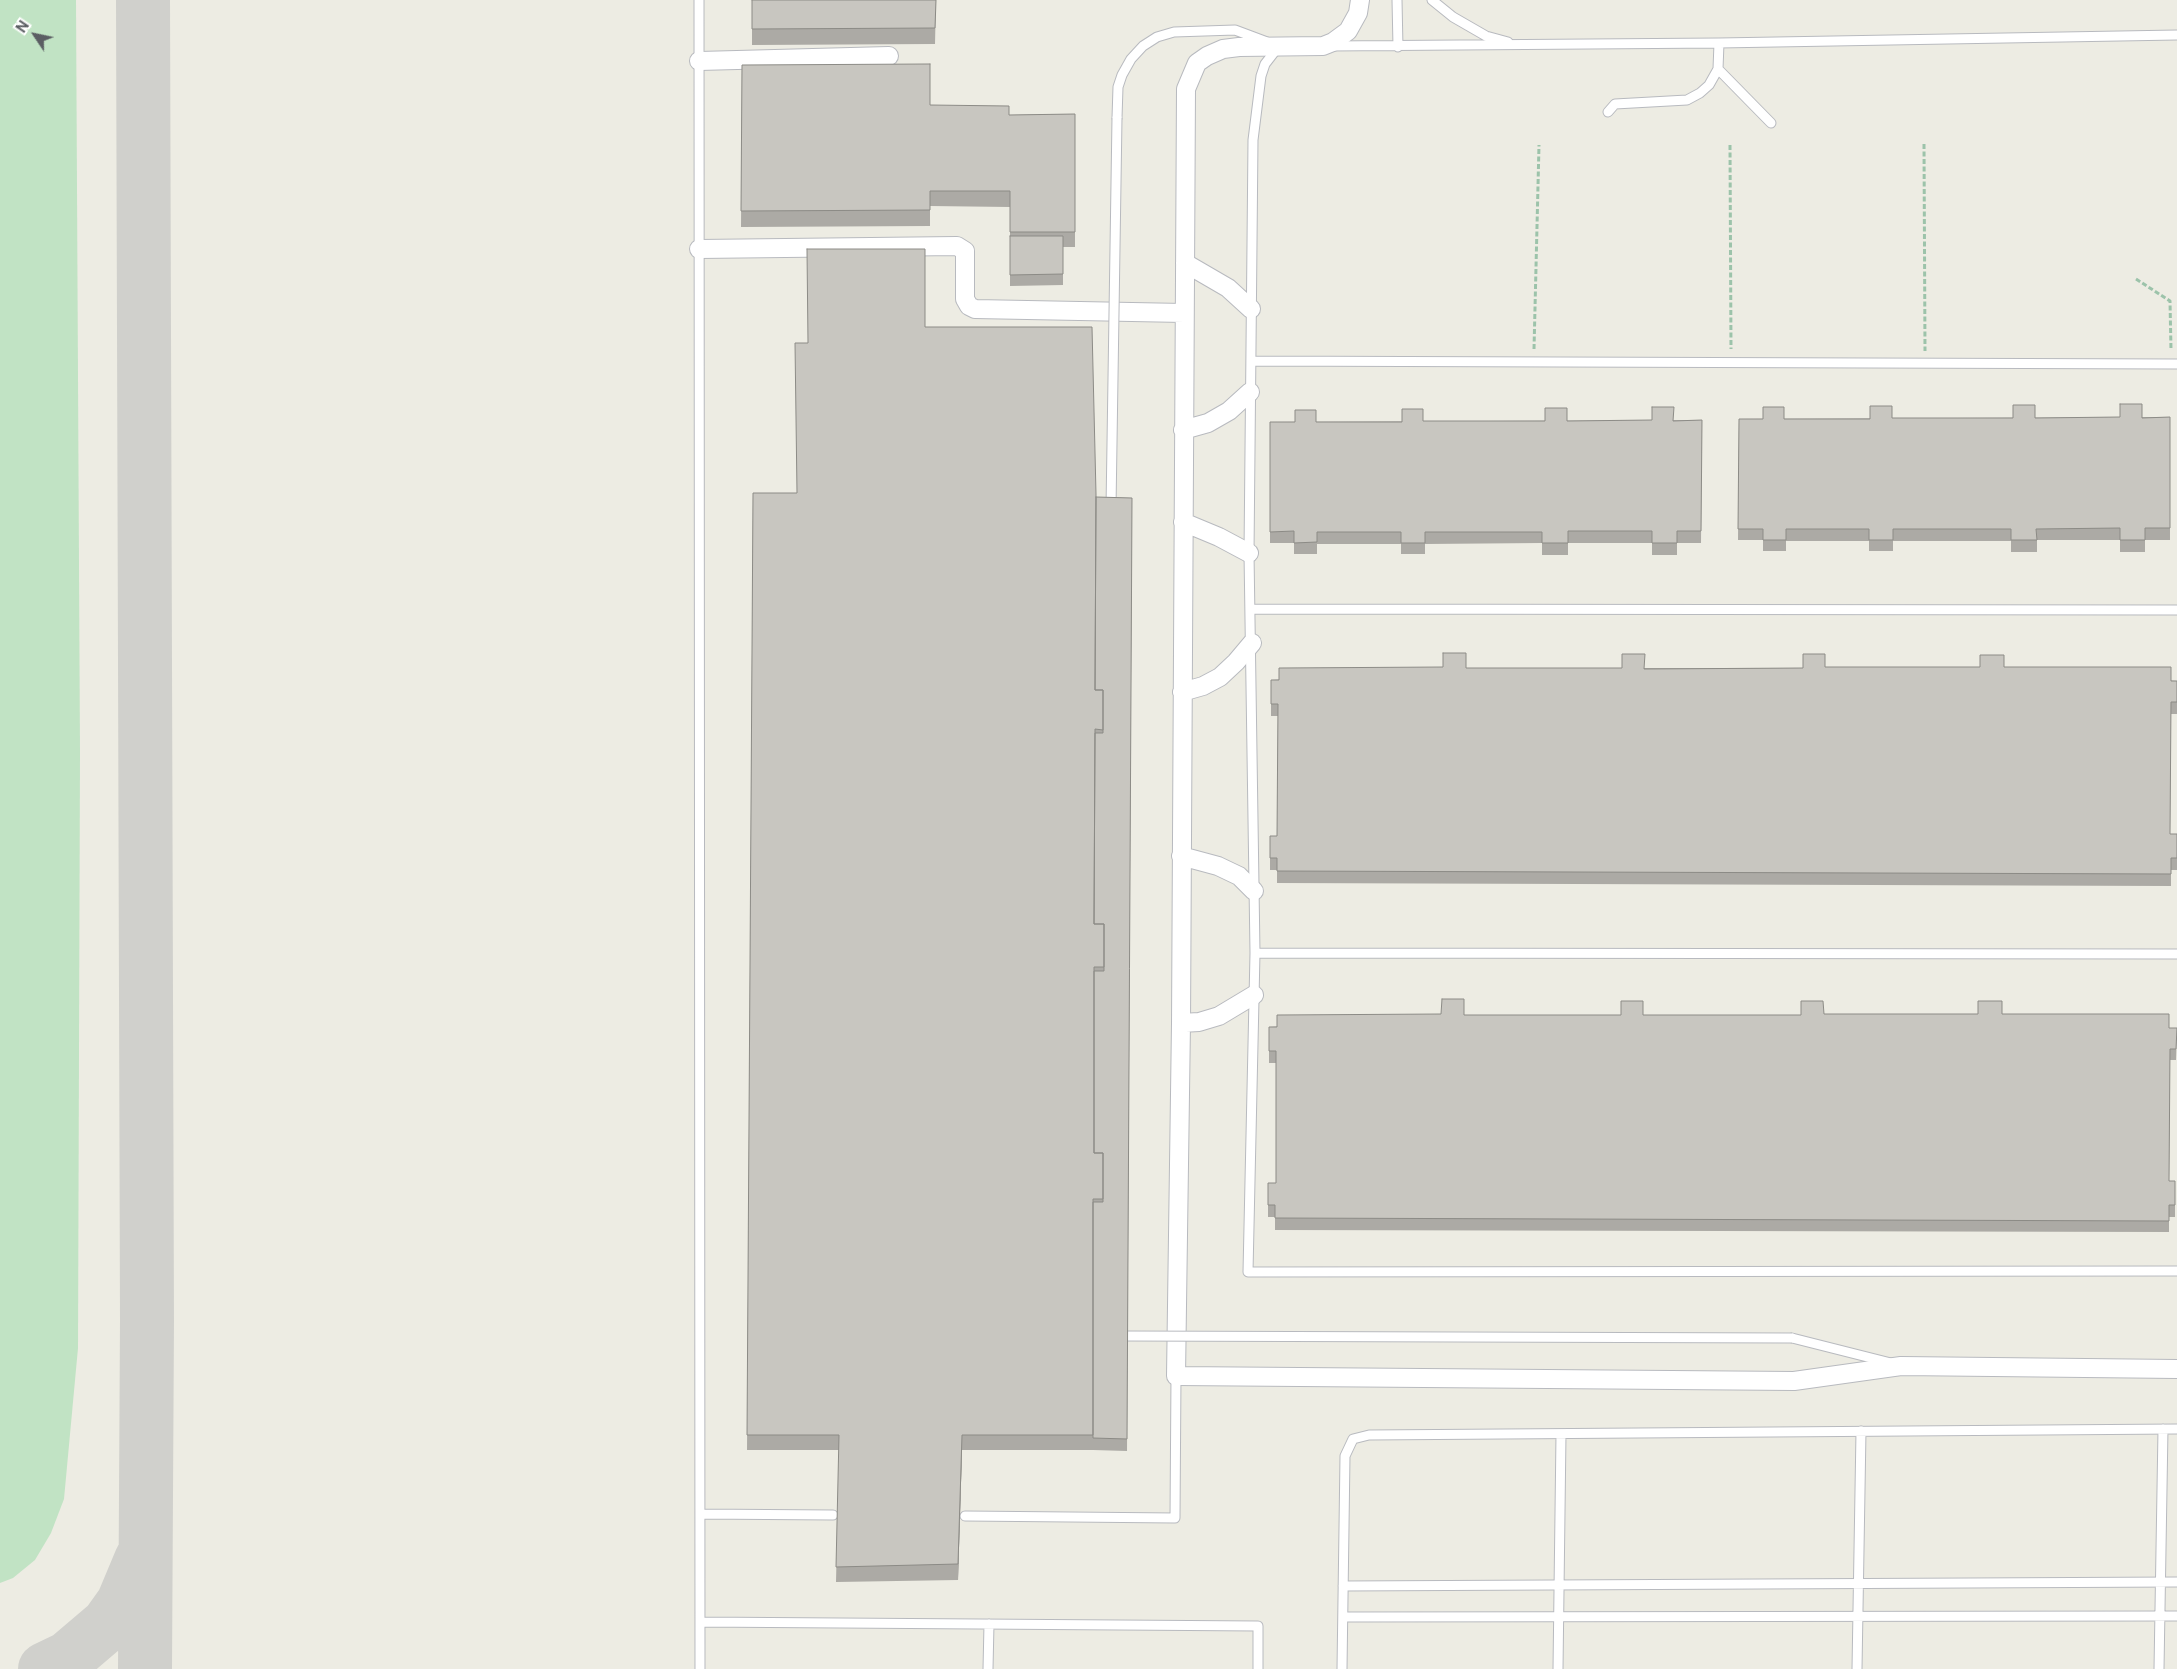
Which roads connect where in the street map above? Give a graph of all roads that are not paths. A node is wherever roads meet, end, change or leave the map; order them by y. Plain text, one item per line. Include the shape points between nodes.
1 (699, 0) edge
2 (1360, 0) edge
3 (1397, 0) edge
4 (1432, 0) edge
5 (2177, 35) edge
6 (1719, 43) junction
7 (1524, 45) junction
8 (1323, 46) junction
9 (1280, 47) junction
10 (1398, 47) junction
11 (888, 56) dead end
12 (699, 61) junction
13 (1718, 70) junction
14 (1608, 112) dead end
15 (1771, 123) dead end
16 (699, 249) junction
17 (1185, 263) junction
18 (1251, 309) junction
19 (1184, 313) junction
20 (1251, 361) junction
21 (2174, 364) edge
22 (1250, 392) junction
23 (1183, 430) junction
24 (1111, 518) edge
25 (1183, 522) junction
26 (1249, 553) junction
27 (1252, 609) junction
28 (2177, 610) edge
29 (1252, 642) junction
30 (1182, 692) junction
31 (1182, 856) junction
32 (1254, 891) junction
33 (1255, 953) junction
34 (2177, 954) edge
35 (1254, 996) junction
36 (1181, 1023) junction
37 (2177, 1271) edge
38 (1121, 1335) edge
39 (1901, 1366) junction
40 (2177, 1369) edge
41 (1176, 1376) junction
42 (2163, 1429) junction
43 (2177, 1429) edge
44 (1861, 1432) junction
45 (1561, 1434) junction
46 (700, 1514) junction
47 (833, 1515) dead end
48 (965, 1516) dead end
49 (2161, 1582) junction
50 (2177, 1582) edge
51 (1858, 1584) junction
52 (1559, 1585) junction
53 (1343, 1586) junction
54 (1559, 1616) junction
55 (1858, 1616) junction
56 (2160, 1616) junction
57 (2177, 1616) edge
58 (1343, 1617) junction
59 (700, 1622) junction
60 (989, 1624) junction
61 (700, 1669) edge
62 (988, 1669) edge
63 (1258, 1669) edge
64 (1342, 1669) edge
65 (1558, 1669) edge
66 (1857, 1669) edge
67 (2159, 1669) edge

1 - 12 lane
2 - 8 street via 1358,13 1348,31
3 - 10 lane
4 - 7 lane via 1486,36
5 - 6 lane
6 - 7 lane
6 - 13 lane
7 - 10 lane
8 - 9 street
8 - 10 lane
9 - 17 street via 1239,47 1207,56 1197,64 1186,89
9 - 18 lane via 1265,64 1256,101
9 - 24 lane, bridge via 1235,30 1174,32 1143,46 1122,75 1118,87 1117,118
11 - 12 street
12 - 16 lane
13 - 14 lane via 1709,86 1687,100 1615,104
13 - 15 lane
16 - 19 street via 956,246 965,250 965,299 975,310
16 - 46 lane
17 - 18 street via 1228,288
17 - 19 street
18 - 20 lane
19 - 23 street
20 - 21 lane
20 - 22 lane
22 - 23 street via 1229,411 1208,423
22 - 26 lane
23 - 25 street
25 - 26 street
25 - 30 street
26 - 27 lane
27 - 28 lane
27 - 29 lane
29 - 30 street via 1220,677
29 - 32 lane
30 - 31 street
31 - 32 street via 1218,866 1238,876
31 - 36 street
32 - 33 lane
33 - 34 lane
33 - 35 lane
35 - 36 street via 1219,1016
35 - 37 lane via 1248,1272
36 - 41 street
38 - 39 lane, bridge via 1792,1338
39 - 40 street
39 - 41 street via 1794,1381
41 - 48 lane via 1175,1518
42 - 43 lane
42 - 44 lane
42 - 49 lane
44 - 45 lane
44 - 51 lane
45 - 52 lane
45 - 53 lane via 1369,1435 1353,1439 1345,1456
46 - 47 lane
46 - 59 lane
49 - 50 lane
49 - 51 lane
49 - 56 lane
51 - 52 lane
51 - 55 lane
52 - 53 lane
52 - 54 lane
53 - 58 lane
54 - 55 lane
54 - 58 lane
54 - 65 lane
55 - 56 lane
55 - 66 lane
56 - 57 lane
56 - 67 lane
58 - 64 lane
59 - 60 lane
59 - 61 lane
60 - 62 lane
60 - 63 lane via 1258,1626

